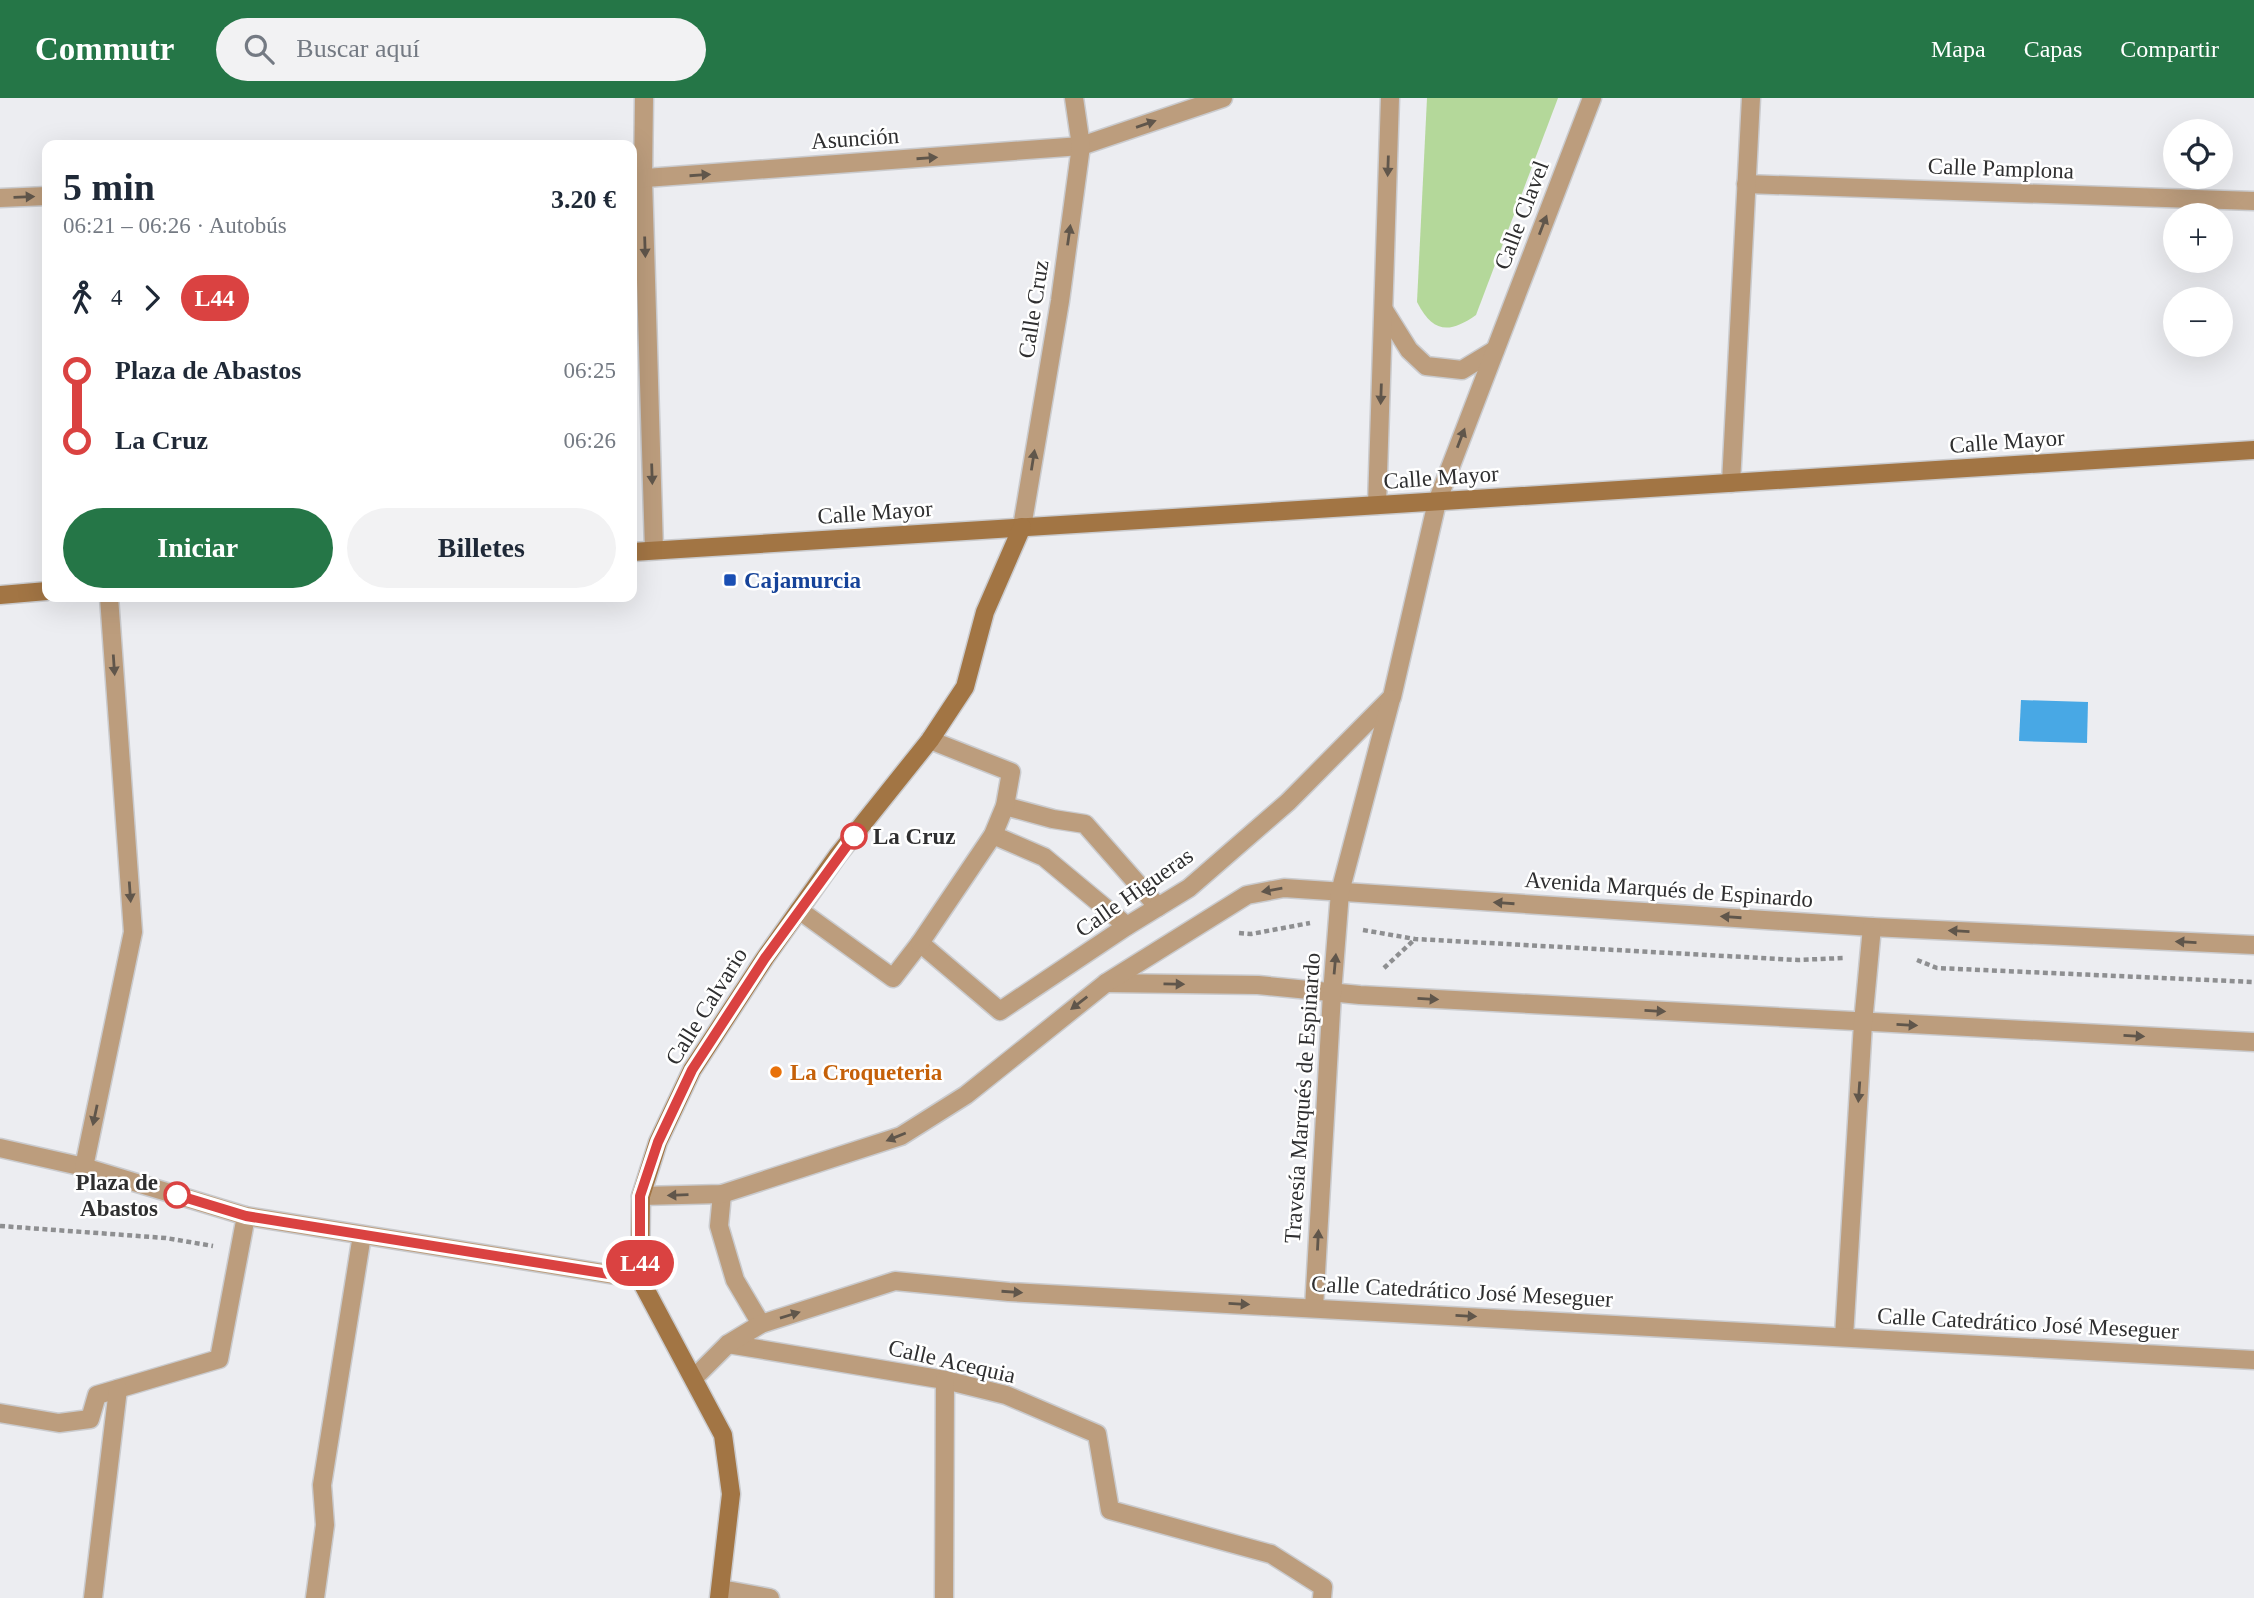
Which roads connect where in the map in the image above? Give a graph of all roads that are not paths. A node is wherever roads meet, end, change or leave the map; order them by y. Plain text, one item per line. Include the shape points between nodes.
1 (644, 98) edge
2 (1074, 98) edge
3 (1223, 98) edge
4 (1390, 98) edge
5 (1592, 98) edge
6 (1751, 98) edge
7 (1081, 146) junction
8 (638, 179) edge
9 (1746, 184) junction
10 (42, 196) edge
11 (0, 198) edge
12 (2254, 201) edge
13 (1384, 310) junction
14 (1495, 350) junction
15 (2254, 450) edge
16 (1731, 483) junction
17 (1437, 502) junction
18 (1377, 505) junction
19 (1022, 527) junction
20 (654, 550) junction
21 (637, 552) edge
22 (42, 591) edge
23 (0, 595) edge
24 (109, 602) edge
25 (1392, 697) junction
26 (930, 740) junction
27 (1005, 806) junction
28 (993, 835) junction
29 (1340, 892) junction
30 (1158, 908) junction
31 (799, 910) junction
32 (1127, 926) junction
33 (1872, 927) junction
34 (920, 943) junction
35 (2254, 945) edge
36 (1105, 983) junction
37 (1332, 993) junction
38 (1863, 1023) junction
39 (2254, 1042) edge
40 (0, 1148) edge
41 (84, 1167) junction
42 (722, 1194) junction
43 (640, 1196) junction
44 (246, 1216) junction
45 (362, 1235) junction
46 (640, 1279) junction
47 (1314, 1308) junction
48 (761, 1324) junction
49 (1844, 1337) junction
50 (728, 1344) junction
51 (2254, 1360) edge
52 (694, 1378) junction
53 (945, 1380) junction
54 (118, 1389) junction
55 (0, 1413) edge
56 (720, 1594) edge
57 (93, 1598) edge
58 (315, 1598) edge
59 (770, 1598) edge
60 (944, 1598) edge
61 (1322, 1598) edge

1 - 8 street
2 - 7 street, Calle Cruz
7 -> 3 street, Asunción
4 -> 13 street
14 -> 5 street, Calle Clavel
6 - 9 street
8 -> 7 street, Asunción
19 -> 7 street, Calle Cruz
8 -> 20 street
9 - 12 street, Calle Pamplona
9 - 16 street
11 -> 10 street
13 - 14 street via 1409,350 1426,366 1462,370
13 -> 18 street
17 -> 14 street, Calle Clavel
15 - 16 main road, Calle Mayor
16 - 17 main road, Calle Mayor
17 - 18 main road, Calle Mayor
17 - 25 street
18 - 19 main road, Calle Mayor
19 - 20 main road, Calle Mayor
19 - 26 main road, Calle Calvario via 985,612 965,687
20 - 21 main road, Calle Mayor
22 - 23 main road
24 -> 41 street via 133,932
25 - 29 street, Travesía Marqués de Espinardo
25 - 30 street, Calle Higueras via 1288,802 1189,888
26 - 27 street via 1011,772
26 - 31 main road, Calle Calvario
27 - 28 street
27 - 30 street via 1085,824
28 - 32 street via 1044,856
28 - 34 street
33 -> 29 street, Avenida Marqués de Espinardo
29 -> 36 street, Avenida Marqués de Espinardo via 1284,888 1247,895
37 -> 29 street, Travesía Marqués de Espinardo
30 - 32 street, Calle Higueras
31 - 34 street via 893,978
31 - 43 main road, Calle Calvario via 692,1070 658,1142
32 - 34 street, Calle Higueras via 1000,1011
35 -> 33 street, Avenida Marqués de Espinardo
33 - 38 street
36 -> 37 street via 1258,985
36 -> 42 street, Avenida Marqués de Espinardo via 966,1095 901,1136
37 -> 38 street
47 -> 37 street, Travesía Marqués de Espinardo
38 -> 39 street
38 -> 49 street
40 - 41 street
41 - 44 street
42 -> 43 street, Avenida Marqués de Espinardo
42 - 48 street via 719,1226 735,1280
43 - 46 main road, Calle Calvario
44 - 45 street
44 - 54 street via 219,1359
45 - 46 street
45 - 58 street via 322,1485 325,1525
46 - 52 main road, Calle Calvario
48 -> 47 street, Calle Catedrático José Meseguer via 895,1281 1009,1292
47 -> 49 street, Calle Catedrático José Meseguer
48 - 50 street, Calle Catedrático José Meseguer
49 - 51 street, Calle Catedrático José Meseguer
50 - 52 street, Calle Catedrático José Meseguer
50 - 53 street, Calle Acequia
52 - 56 main road, Calle Calvario via 723,1436 731,1494
53 - 60 street
53 - 61 street, Calle Acequia via 1006,1395 1097,1434 1110,1510 1271,1554 1323,1587
54 - 55 street via 97,1395 90,1419 59,1423
54 - 57 street
56 - 59 street

